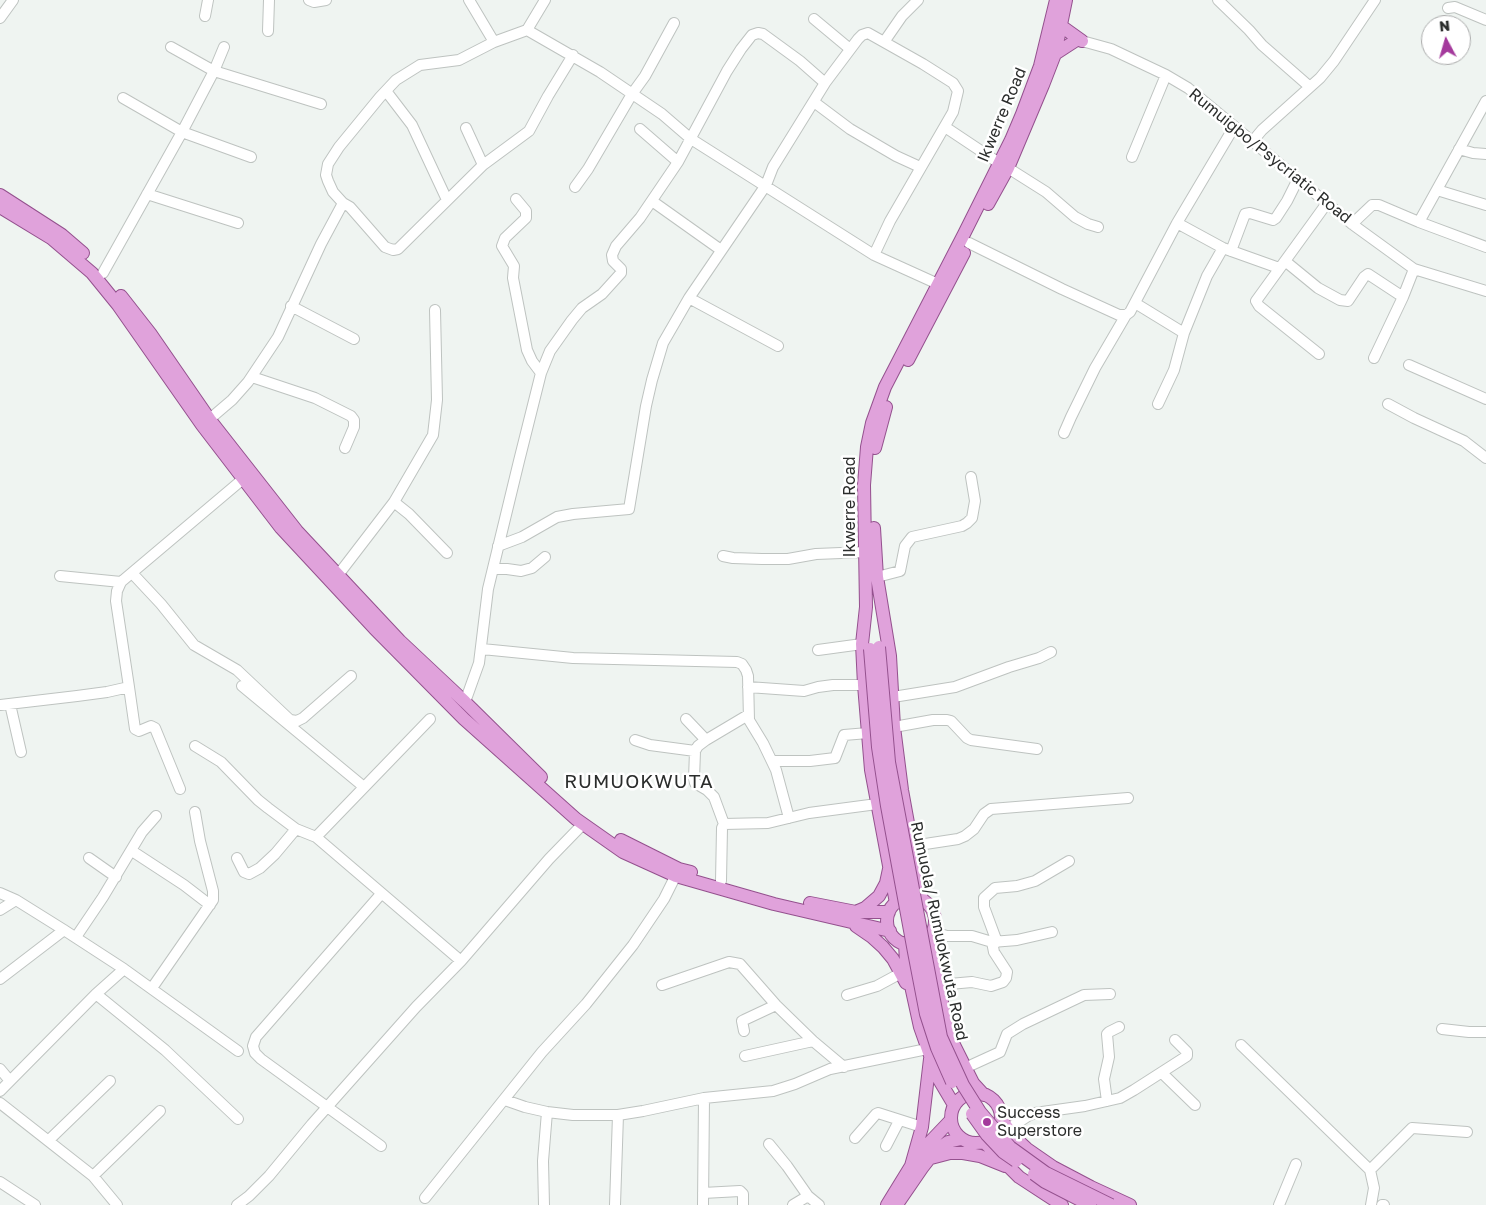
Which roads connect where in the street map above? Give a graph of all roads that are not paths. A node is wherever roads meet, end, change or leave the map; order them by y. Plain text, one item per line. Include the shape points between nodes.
1 (13, 0) edge
2 (208, 0) edge
3 (269, 0) edge
4 (309, 0) edge
5 (325, 0) edge
6 (468, 0) edge
7 (545, 0) edge
8 (918, 0) edge
9 (1056, 0) edge
10 (1066, 0) edge
11 (1218, 0) edge
12 (1375, 0) edge
13 (1448, 8) dead end
14 (205, 16) dead end
15 (0, 18) edge
16 (814, 19) dead end
17 (1486, 20) edge
18 (674, 23) dead end
19 (527, 30) junction
20 (268, 31) dead end
21 (1056, 33) junction
22 (1079, 41) junction
23 (494, 42) junction
24 (884, 42) junction
25 (171, 47) dead end
26 (224, 47) dead end
27 (850, 49) junction
28 (1055, 54) junction
29 (573, 55) junction
30 (214, 71) junction
31 (1166, 75) junction
32 (825, 83) junction
33 (1310, 87) junction
34 (386, 91) junction
35 (632, 94) junction
36 (123, 98) dead end
37 (1486, 101) edge
38 (814, 102) junction
39 (321, 104) dead end
40 (945, 127) junction
41 (1234, 127) junction
42 (466, 128) dead end
43 (640, 130) dead end
44 (182, 132) junction
45 (691, 138) junction
46 (1252, 142) junction
47 (1459, 149) junction
48 (1486, 154) edge
49 (251, 157) dead end
50 (1132, 157) dead end
51 (678, 162) junction
52 (483, 165) junction
53 (1003, 165) junction
54 (920, 167) junction
55 (1298, 179) junction
56 (766, 185) junction
57 (575, 187) dead end
58 (1437, 190) junction
59 (147, 194) junction
60 (0, 195) edge
61 (516, 199) dead end
62 (447, 200) junction
63 (652, 201) junction
64 (343, 203) junction
65 (1327, 203) junction
66 (1486, 205) edge
67 (0, 207) edge
68 (1419, 222) junction
69 (238, 223) dead end
70 (1177, 223) junction
71 (1352, 224) junction
72 (1098, 227) dead end
73 (969, 243) junction
74 (1486, 247) edge
75 (721, 250) junction
76 (1227, 250) junction
77 (874, 254) junction
78 (1282, 265) junction
79 (1414, 269) junction
80 (103, 273) junction
81 (938, 284) junction
82 (1486, 291) edge
83 (1403, 297) junction
84 (689, 298) junction
85 (1135, 304) junction
86 (291, 306) junction
87 (435, 310) dead end
88 (1126, 315) junction
89 (1184, 334) junction
90 (354, 339) dead end
91 (778, 346) dead end
92 (1319, 354) dead end
93 (1374, 358) dead end
94 (1409, 365) dead end
95 (541, 373) junction
96 (252, 377) junction
97 (1486, 399) edge
98 (1158, 404) dead end
99 (1388, 404) dead end
100 (206, 423) junction
101 (1064, 433) dead end
102 (345, 448) dead end
103 (1486, 458) edge
104 (971, 477) dead end
105 (243, 479) junction
106 (394, 502) junction
107 (498, 546) junction
108 (866, 552) junction
109 (447, 553) dead end
110 (722, 556) dead end
111 (545, 557) dead end
112 (493, 569) junction
113 (132, 573) junction
114 (338, 575) junction
115 (60, 576) dead end
116 (877, 577) junction
117 (121, 582) junction
118 (881, 608) junction
119 (870, 647) junction
120 (482, 649) junction
121 (818, 650) dead end
122 (1051, 652) dead end
123 (351, 676) dead end
124 (864, 685) junction
125 (129, 686) junction
126 (242, 686) dead end
127 (748, 687) junction
128 (892, 697) junction
129 (465, 702) junction
130 (5, 704) edge
131 (748, 715) junction
132 (430, 719) dead end
133 (686, 719) dead end
134 (894, 727) junction
135 (868, 732) junction
136 (635, 740) dead end
137 (706, 740) junction
138 (195, 746) dead end
139 (1036, 749) dead end
140 (695, 751) junction
141 (21, 752) dead end
142 (772, 761) junction
143 (364, 787) junction
144 (180, 789) dead end
145 (1128, 798) dead end
146 (877, 804) junction
147 (195, 812) dead end
148 (156, 816) dead end
149 (789, 818) junction
150 (583, 824) junction
151 (724, 824) junction
152 (296, 829) junction
153 (316, 837) junction
154 (912, 846) junction
155 (132, 851) junction
156 (89, 858) dead end
157 (237, 858) dead end
158 (1069, 861) dead end
159 (890, 865) junction
160 (678, 872) junction
161 (116, 877) junction
162 (721, 881) junction
163 (0, 892) edge
164 (381, 894) junction
165 (16, 900) junction
166 (922, 900) junction
167 (210, 905) junction
168 (893, 907) junction
169 (0, 910) edge
170 (852, 917) junction
171 (992, 929) junction
172 (64, 930) junction
173 (890, 931) junction
174 (1052, 932) dead end
175 (932, 933) junction
176 (972, 936) junction
177 (76, 937) junction
178 (994, 942) junction
179 (905, 943) junction
180 (461, 961) junction
181 (124, 969) junction
182 (901, 973) junction
183 (0, 979) edge
184 (662, 985) dead end
185 (938, 985) junction
186 (152, 988) junction
187 (96, 994) junction
188 (1110, 994) dead end
189 (847, 995) dead end
190 (914, 1000) junction
191 (776, 1005) junction
192 (1118, 1027) dead end
193 (1442, 1029) dead end
194 (744, 1031) dead end
195 (1486, 1032) edge
196 (813, 1040) junction
197 (1175, 1040) dead end
198 (1241, 1044) dead end
199 (238, 1051) dead end
200 (929, 1054) junction
201 (745, 1056) dead end
202 (844, 1067) junction
203 (965, 1068) junction
204 (0, 1069) edge
205 (1162, 1073) junction
206 (10, 1081) junction
207 (110, 1081) dead end
208 (0, 1091) edge
209 (984, 1095) junction
210 (704, 1098) junction
211 (505, 1100) junction
212 (1107, 1101) junction
213 (0, 1103) edge
214 (954, 1105) junction
215 (1195, 1105) dead end
216 (328, 1108) junction
217 (160, 1111) dead end
218 (547, 1112) junction
219 (618, 1115) junction
220 (238, 1119) dead end
221 (899, 1121) junction
222 (950, 1122) junction
223 (1005, 1124) junction
224 (922, 1128) junction
225 (1468, 1132) dead end
226 (855, 1138) dead end
227 (961, 1139) junction
228 (49, 1140) junction
229 (984, 1142) junction
230 (769, 1144) dead end
231 (381, 1146) dead end
232 (886, 1146) dead end
233 (928, 1159) junction
234 (1296, 1164) dead end
235 (911, 1166) junction
236 (1009, 1168) junction
237 (1370, 1170) junction
238 (94, 1176) junction
239 (0, 1182) edge
240 (703, 1193) junction
241 (808, 1196) junction
242 (425, 1198) dead end
243 (35, 1205) edge
244 (118, 1205) edge
245 (237, 1205) edge
246 (544, 1205) edge
247 (615, 1205) edge
248 (703, 1205) edge
249 (744, 1205) edge
250 (793, 1205) edge
251 (819, 1205) edge
252 (887, 1205) edge
253 (897, 1205) edge
254 (1062, 1205) edge
255 (1090, 1205) edge
256 (1111, 1205) edge
257 (1130, 1205) edge
258 (1280, 1205) edge
259 (1371, 1205) edge

1 - 15 street
2 - 14 street
3 - 20 street
4 - 5 street
6 - 23 street
7 - 19 street
8 - 24 street
9 - 21 main road, Ikwerre Road
10 - 21 main road, Ikwerre Road
11 - 33 street
12 - 33 street via 1334,61
13 - 17 street via 1455,7
16 - 27 street
18 - 35 street
19 - 23 street
19 - 29 street
21 - 22 main road
21 - 28 main road, Ikwerre Road
21 - 53 main road, Ikwerre Road
22 - 28 main road
22 - 31 street, Rumuigbo/Psycriatic Road via 1111,49
23 - 34 street via 459,60 420,66 396,80
24 - 27 street via 868,33
24 - 40 street via 953,83 958,91 957,98
25 - 30 street
26 - 30 street
27 - 32 street
28 - 53 main road, Ikwerre Road via 1032,114
29 - 35 street
29 - 52 street via 529,131
30 - 39 street
30 - 44 street
31 - 41 street, Rumuigbo/Psycriatic Road via 1188,88
31 - 50 street
32 - 38 street
32 - 45 street via 800,61 758,33 740,50
33 - 46 street
34 - 62 street via 412,125
34 - 64 street via 328,164 328,181
35 - 45 street
35 - 57 street
36 - 44 street
37 - 47 street
38 - 54 street via 850,128
38 - 56 street via 773,167
40 - 53 street
40 - 54 street
41 - 46 street, Rumuigbo/Psycriatic Road
41 - 70 street
42 - 52 street
43 - 51 street
44 - 49 street
44 - 59 street
45 - 51 street
45 - 56 street
46 - 55 street, Rumuigbo/Psycriatic Road
47 - 48 street
47 - 58 street
51 - 63 street
52 - 62 street
53 - 72 street via 1053,197 1076,217
53 - 73 main road, Ikwerre Road
53 - 81 main road, Ikwerre Road
54 - 77 street
55 - 65 street, Rumuigbo/Psycriatic Road
55 - 76 street via 1288,201 1273,220 1250,212 1245,214
56 - 75 street
56 - 77 street
58 - 66 street
58 - 68 street
59 - 69 street
59 - 80 street
60 - 80 main road via 62,235
61 - 95 street via 526,211 526,218 505,238 502,246 514,266 513,278 527,350
62 - 64 street via 398,249 393,250 385,247
63 - 75 street
63 - 95 street via 612,255 621,272 572,320 550,351
64 - 86 street
65 - 71 street, Rumuigbo/Psycriatic Road
65 - 78 street
67 - 100 main road via 51,238 92,273
68 - 71 street via 1380,205 1372,205
68 - 74 street
70 - 76 street
70 - 85 street
71 - 79 street, Rumuigbo/Psycriatic Road
73 - 88 street via 1062,289 1119,315
73 - 116 main road, Ikwerre Road via 887,402 883,416 873,476
75 - 84 street
76 - 78 street
76 - 89 street via 1207,276
77 - 81 street
78 - 83 street via 1340,300 1348,301 1368,274
78 - 92 street via 1257,298 1257,303
79 - 82 street, Rumuigbo/Psycriatic Road
79 - 83 street
80 - 100 main road via 150,333
81 - 108 main road, Ikwerre Road via 885,387 872,423 865,463
83 - 93 street
84 - 91 street
84 - 107 street via 663,343 652,380 629,509 557,517 522,537
85 - 88 street
85 - 89 street
86 - 90 street
86 - 96 street via 278,336
87 - 106 street via 437,400 433,435
88 - 101 street via 1091,376
89 - 98 street via 1174,370
94 - 97 street
95 - 107 street
96 - 100 street
96 - 102 street via 315,398 351,416 354,424
99 - 103 street via 1464,441
100 - 105 main road
100 - 114 main road
104 - 116 street via 975,501 972,518 967,524 912,537 905,546 900,571
105 - 113 street
105 - 150 main road via 281,528 374,628 464,719
106 - 109 street
106 - 114 street
107 - 112 street
108 - 110 street via 788,559
108 - 119 main road, Ikwerre Road
111 - 112 street via 532,568 521,571
112 - 120 street
113 - 117 street
113 - 123 street via 194,644 237,670 290,720 302,718
114 - 129 main road via 400,641
115 - 117 street
116 - 118 main road, Ikwerre Road
117 - 125 street via 116,601
118 - 119 main road
118 - 128 main road, Ikwerre Road via 890,656
119 - 121 street
119 - 124 main road
119 - 255 main road, Rumuola/ Rumuokwuta Road, bridge via 878,747 887,806 926,1014 937,1048 954,1087 987,1135 1003,1152 1045,1182
119 - 256 main road, Rumuola/ Rumuokwuta Road, bridge via 941,1037 980,1112 1010,1147 1046,1173
120 - 127 street via 573,658 737,662 746,670
120 - 129 street
122 - 128 street via 954,687
124 - 127 street via 833,685 804,691
124 - 135 main road
125 - 130 street
125 - 144 street via 135,729 155,728
126 - 143 street
127 - 131 street
128 - 134 main road, Ikwerre Road
129 - 160 main road via 584,815
130 - 141 street
131 - 137 street
131 - 142 street
132 - 143 street
133 - 137 street
134 - 139 street via 947,720 971,740
134 - 154 main road, Ikwerre Road
135 - 142 street via 844,735 835,758
135 - 146 main road
136 - 140 street
137 - 140 street
138 - 152 street via 221,762 258,800
140 - 151 street via 695,782 714,797
142 - 149 street
143 - 153 street
145 - 154 street via 990,809 965,836
146 - 149 street
146 - 159 main road
147 - 167 street via 213,891 214,900
148 - 155 street via 148,822
149 - 151 street via 768,823
150 - 160 main road via 623,852
150 - 180 street
151 - 162 street
152 - 153 street
152 - 157 street via 275,854 249,874 244,872
153 - 164 street
154 - 166 main road, Ikwerre Road
155 - 161 street
155 - 167 street
156 - 161 street
158 - 171 street via 1036,881 996,888 984,898
159 - 168 main road
159 - 170 main road via 886,883 878,896
160 - 162 main road
160 - 170 main road via 755,899
160 - 211 street via 633,945
161 - 177 street
162 - 170 main road
163 - 165 street
164 - 180 street
164 - 216 street via 256,1037 253,1046 262,1059
165 - 169 street
165 - 172 street
166 - 168 main road via 908,897
166 - 175 main road via 934,915
167 - 186 street
168 - 170 main road
168 - 173 main road via 887,922
170 - 173 main road
170 - 182 main road via 883,947
171 - 176 street
171 - 178 street
172 - 177 street
172 - 183 street
173 - 179 main road
174 - 178 street
175 - 176 street
175 - 179 main road via 920,943
175 - 185 main road
176 - 178 street
177 - 181 street
178 - 185 street via 994,952 1007,972 1003,982 991,986 972,982
179 - 190 main road
180 - 216 street
181 - 186 street
181 - 187 street
182 - 189 street via 876,986
182 - 190 main road
184 - 191 street via 735,962
185 - 203 main road via 951,1039
186 - 199 street
187 - 206 street
187 - 220 street via 166,1050
188 - 203 street via 1084,995 1023,1024 1006,1034 1000,1052
190 - 200 main road
191 - 194 street via 742,1021
191 - 196 street
192 - 212 street via 1107,1034 1109,1057 1104,1079
193 - 195 street
196 - 201 street
196 - 202 street
197 - 205 street via 1187,1056
198 - 237 street
200 - 202 street
200 - 214 main road
200 - 224 main road
202 - 210 street via 824,1071 773,1091
203 - 209 main road
204 - 206 street
205 - 212 street via 1120,1098
205 - 215 street
206 - 208 street
207 - 228 street
209 - 214 main road via 966,1095
209 - 223 main road via 996,1103
210 - 219 street
210 - 240 street
211 - 218 street
211 - 242 street
212 - 223 street via 1034,1113
213 - 228 street
214 - 222 main road
216 - 231 street
216 - 245 street via 270,1176
217 - 238 street
218 - 219 street via 573,1116
218 - 246 street
219 - 247 street
221 - 224 street
221 - 226 street via 876,1114
221 - 232 street
222 - 227 main road
222 - 235 main road
223 - 229 main road
223 - 257 main road via 1027,1149 1053,1167
224 - 235 main road
225 - 237 street via 1412,1128
227 - 229 main road via 970,1143
227 - 233 main road via 948,1142
228 - 238 street
229 - 236 main road
230 - 241 street
233 - 236 main road via 962,1153 980,1156
233 - 253 main road
234 - 258 street
235 - 252 main road
236 - 254 main road
237 - 259 street via 1373,1180
238 - 244 street
239 - 243 street
240 - 248 street
240 - 249 street via 740,1191
241 - 250 street
241 - 251 street

